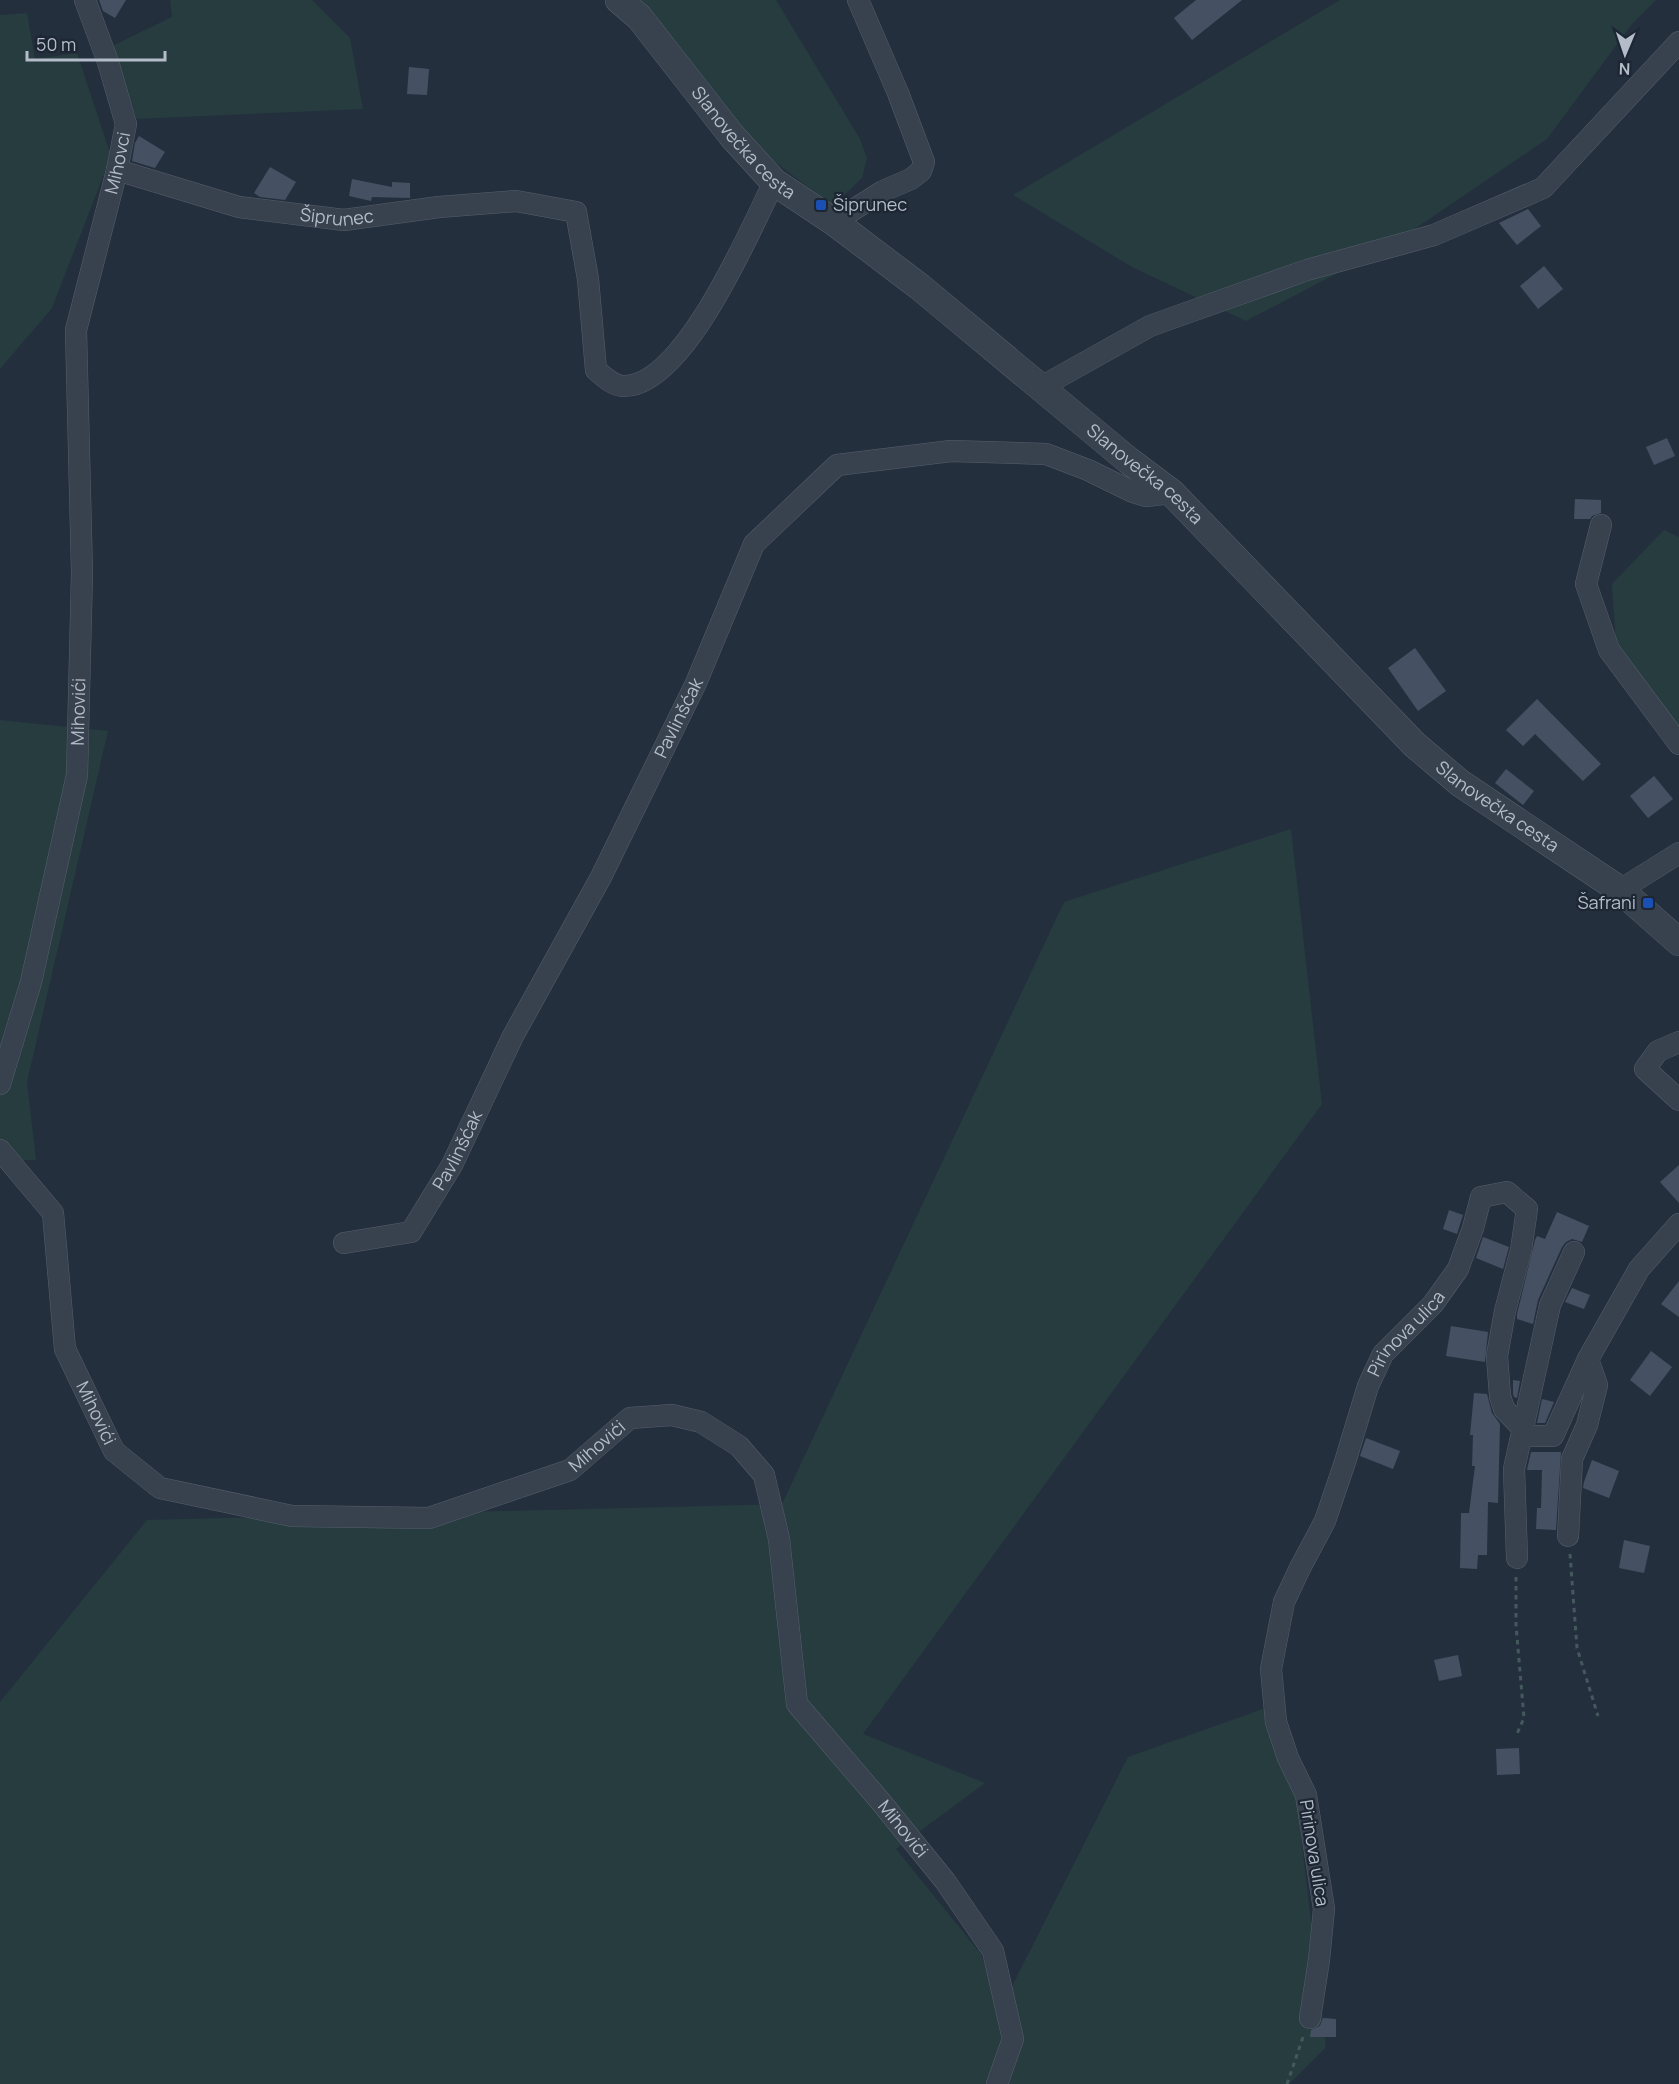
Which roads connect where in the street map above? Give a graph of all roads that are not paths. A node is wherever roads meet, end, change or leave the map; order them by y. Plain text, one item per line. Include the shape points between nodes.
1 (85, 0) edge
2 (619, 0) edge
3 (858, 0) edge
4 (1679, 42) edge
5 (117, 170) junction
6 (774, 182) junction
7 (834, 222) junction
8 (75, 330) joint
9 (1041, 387) junction
10 (1172, 493) junction
11 (1601, 525) dead end
12 (1679, 744) edge
13 (1679, 853) edge
14 (1620, 890) junction
15 (1679, 942) edge
16 (1679, 1042) edge
17 (0, 1084) edge
18 (1679, 1100) edge
19 (0, 1150) edge
20 (1679, 1224) edge
21 (344, 1243) dead end
22 (1574, 1252) dead end
23 (1588, 1359) junction
24 (1522, 1427) junction
25 (1568, 1536) road end
26 (1516, 1558) road end
27 (1310, 2018) road end
28 (997, 2084) edge

1 - 5 street, Mihovci via 126,124
2 - 6 street, Slanovečka cesta via 639,17 732,136
3 - 7 street via 924,162 921,171 910,179
4 - 9 street via 1543,188 1434,235 1307,270 1150,326
5 - 6 street, Šiprunec via 239,207 344,220 516,201 576,212 588,279 596,370 621,387 650,378 692,336
5 - 8 street, Mihovci
6 - 7 street, Slanovečka cesta
7 - 9 street, Slanovečka cesta
8 - 17 street, Mihovići via 82,573 77,775 31,982
9 - 10 street, Slanovečka cesta
10 - 14 street, Slanovečka cesta via 1415,745 1460,783
10 - 21 street, Pavlinšćak via 1133,492 1046,454 951,451 837,465 754,544 696,683 601,877 513,1036 452,1165 411,1232
11 - 12 street via 1586,584 1609,650
13 - 14 street
14 - 15 street, Slanovečka cesta
16 - 18 street via 1658,1050 1645,1069
19 - 28 street, Mihovići via 53,1213 65,1349 114,1451 160,1488 292,1516 429,1518 570,1470 630,1418 672,1415 701,1422 739,1446 764,1474 779,1539 797,1704 945,1881 993,1951 1013,2039
20 - 23 street via 1639,1269
22 - 24 street via 1550,1305
23 - 24 street via 1553,1436 1530,1436
23 - 25 street via 1597,1385 1587,1425 1572,1460
24 - 26 street via 1514,1469
24 - 27 street, Pirinova ulica via 1504,1409 1497,1356 1527,1209 1507,1192 1481,1197 1458,1269 1433,1304 1383,1354 1368,1386 1325,1521 1284,1602 1270,1669 1275,1722 1306,1795 1324,1910

